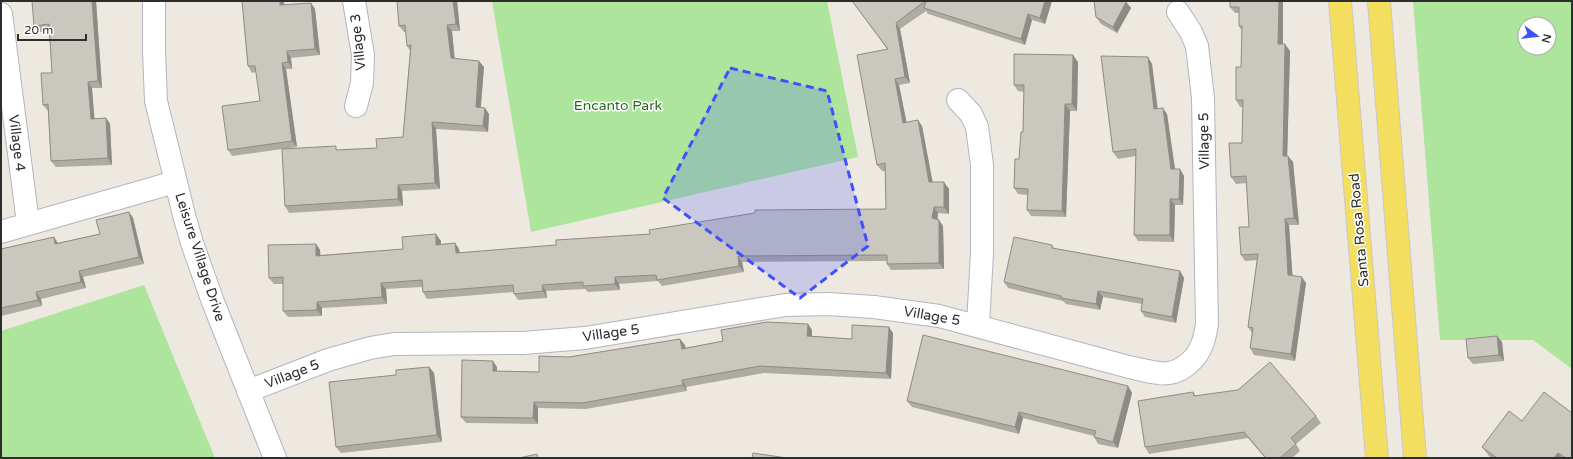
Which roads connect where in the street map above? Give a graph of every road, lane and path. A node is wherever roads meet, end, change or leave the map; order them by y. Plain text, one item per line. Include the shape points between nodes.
1 (154, 1) edge
2 (354, 1) edge
3 (1340, 1) edge
4 (1379, 1) edge
5 (1178, 12) dead end
6 (1, 14) edge
7 (958, 100) dead end
8 (356, 106) dead end
9 (176, 182) junction
10 (28, 223) junction
11 (1, 232) edge
12 (978, 326) junction
13 (248, 391) junction
14 (275, 458) edge
15 (1377, 458) edge
16 (1415, 458) edge

1 - 9 street, Leisure Village Drive via 156,101
2 - 8 street, Village 3 via 363,55 362,83
3 - 15 main road, Santa Rosa Road
4 - 16 main road
5 - 12 street, Village 5 via 1197,46 1203,98 1207,324 1203,342 1194,358 1184,367 1160,374
6 - 10 street, Village 4
7 - 12 street, Village 5 via 971,114 977,127 982,165 982,253
9 - 10 street
9 - 13 street, Leisure Village Drive via 202,272
10 - 11 street
12 - 13 street, Village 5 via 939,316 874,307 785,304 585,338 523,343 394,344 328,360
13 - 14 street, Leisure Village Drive

